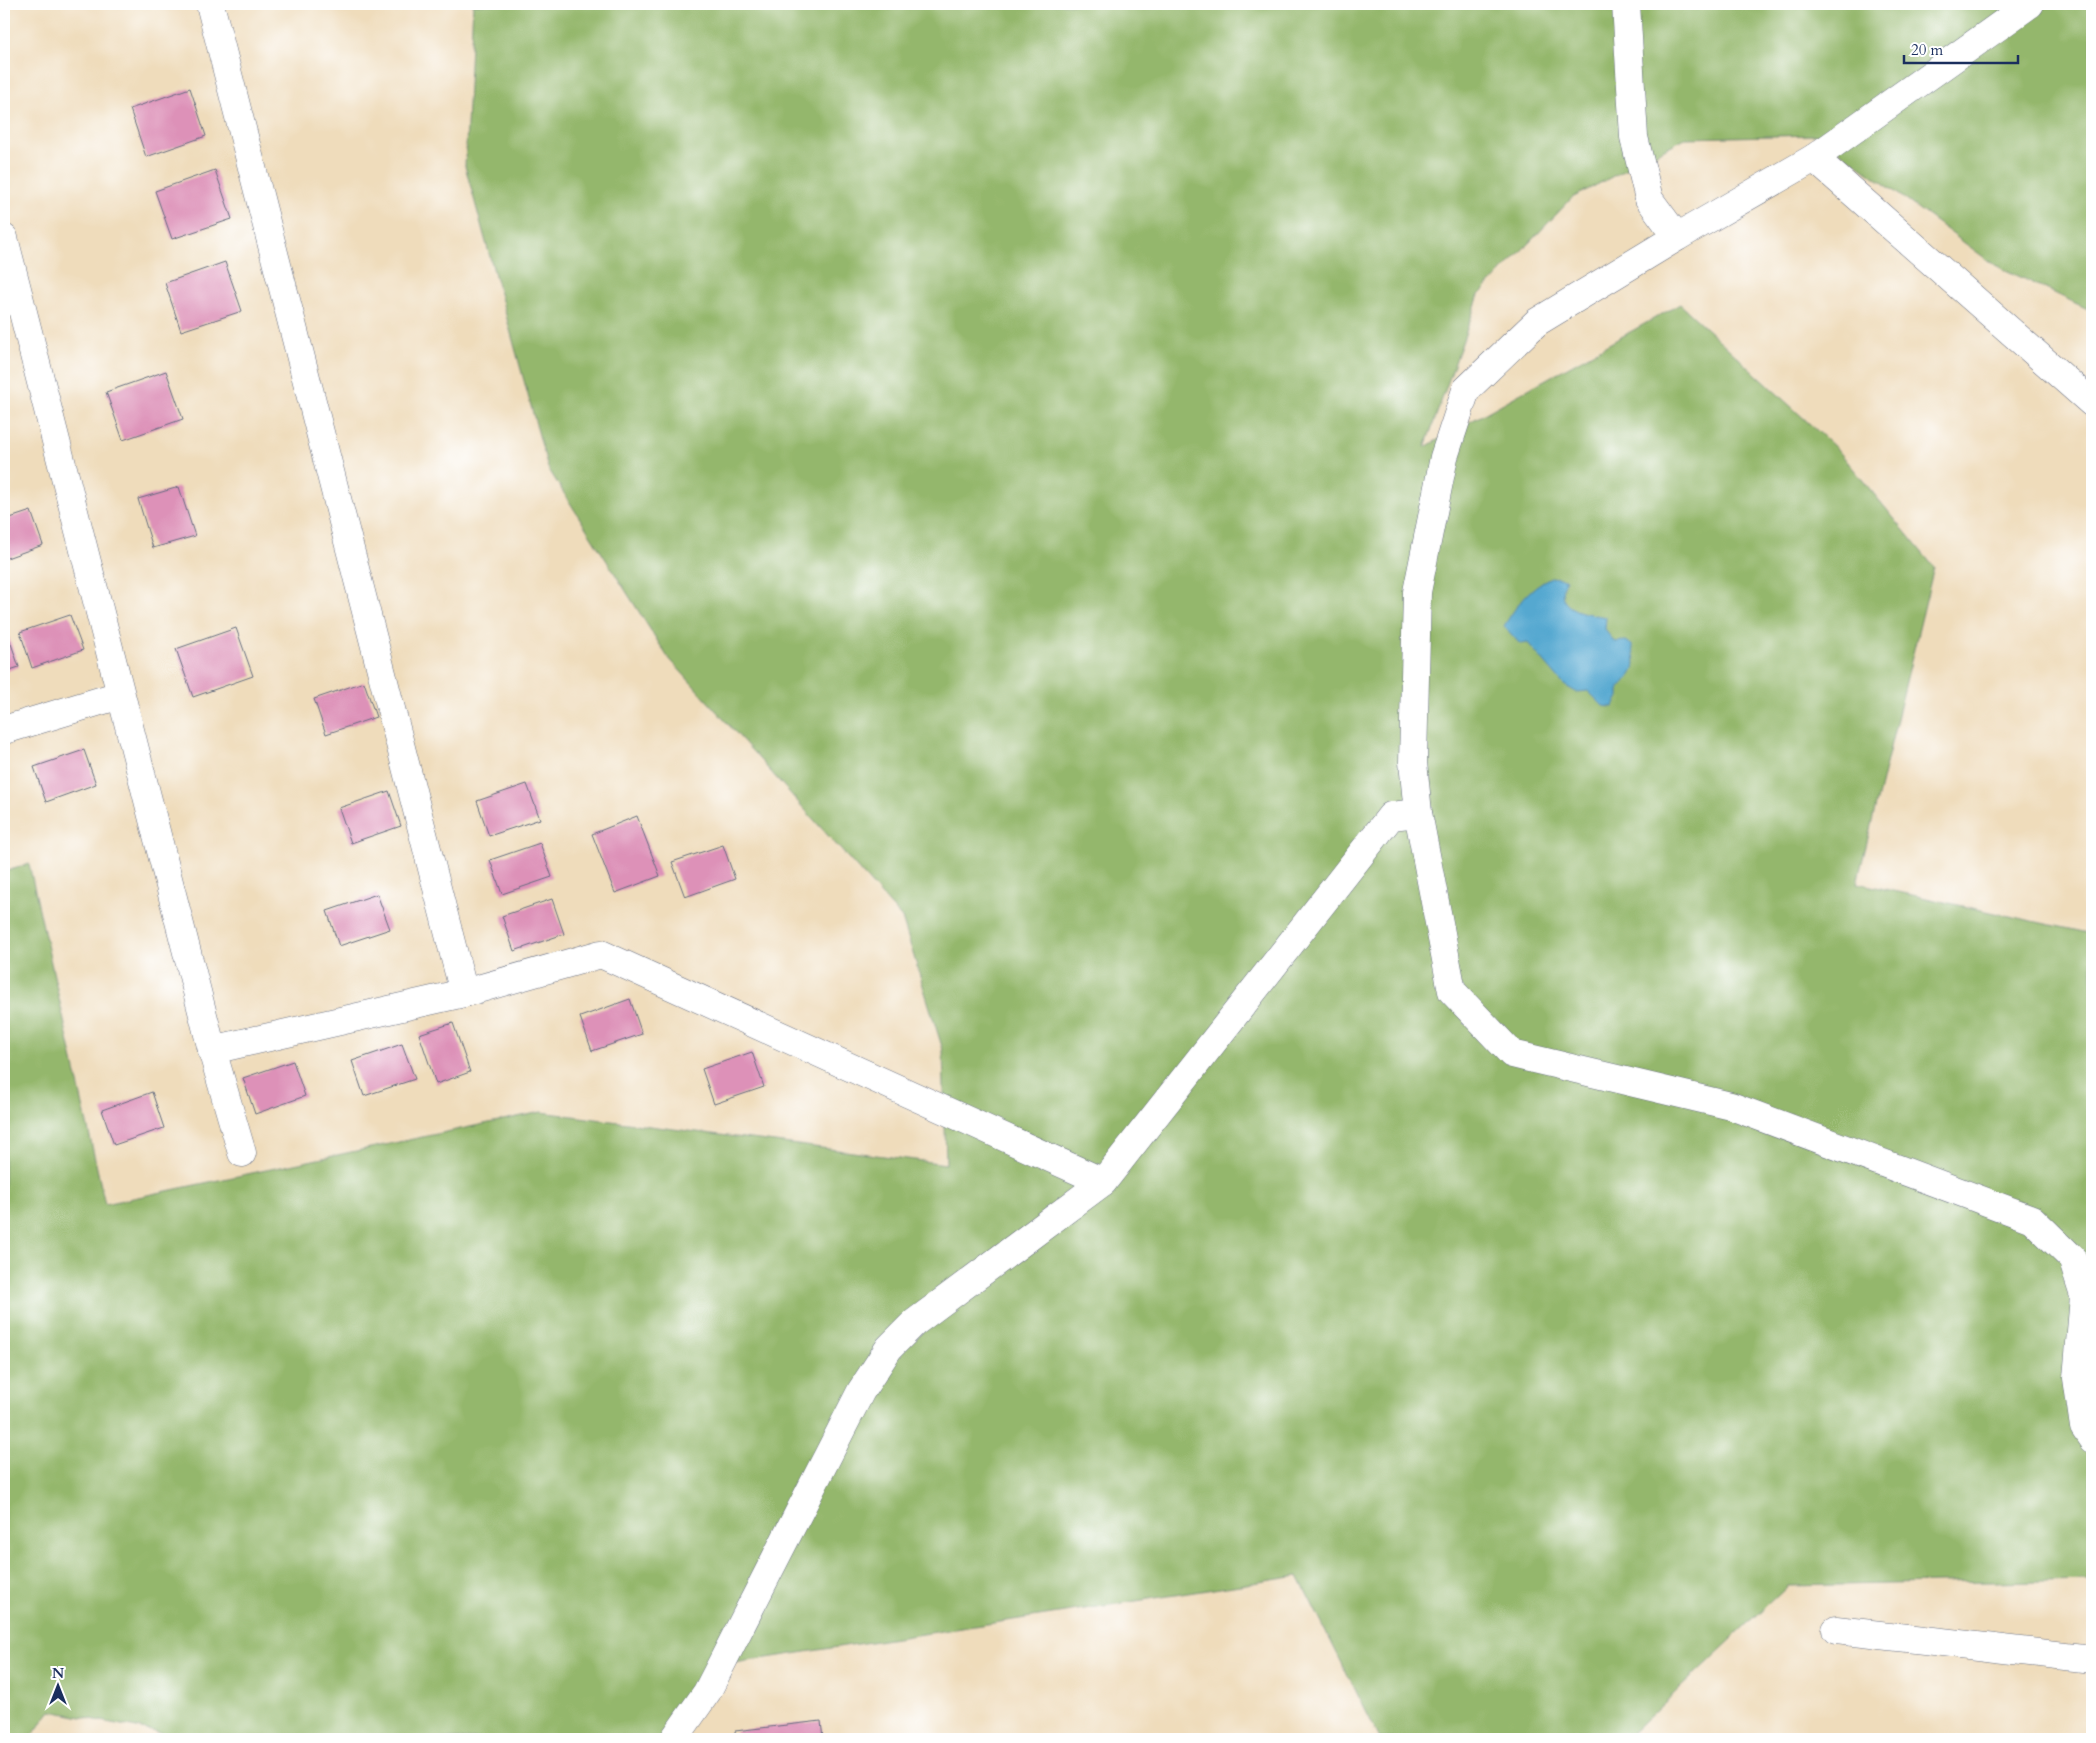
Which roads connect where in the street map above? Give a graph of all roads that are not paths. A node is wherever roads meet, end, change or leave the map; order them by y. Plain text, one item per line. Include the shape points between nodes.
1 (210, 4) edge
2 (1626, 4) edge
3 (2030, 4) edge
4 (1814, 158) junction
5 (1677, 236) junction
6 (4, 238) edge
7 (2092, 403) edge
8 (120, 695) junction
9 (4, 730) edge
10 (1418, 813) junction
11 (464, 993) junction
12 (212, 1050) junction
13 (242, 1153) dead end
14 (1103, 1182) junction
15 (2092, 1439) edge
16 (1836, 1630) dead end
17 (2092, 1659) edge
18 (674, 1739) edge

1 - 11 street
2 - 5 street via 1634,137 1649,199
3 - 4 street
4 - 5 street
4 - 7 street
5 - 10 street via 1537,322 1466,390 1444,457 1417,592 1413,762
6 - 8 street
8 - 9 street
8 - 12 street
10 - 14 street via 1391,816
10 - 15 street via 1452,992 1512,1054 1731,1106 2032,1219 2072,1258 2084,1296 2078,1378 2084,1427
11 - 12 street
11 - 14 street via 602,954
12 - 13 street
14 - 18 street via 914,1323 889,1348 860,1391 708,1692
16 - 17 street

